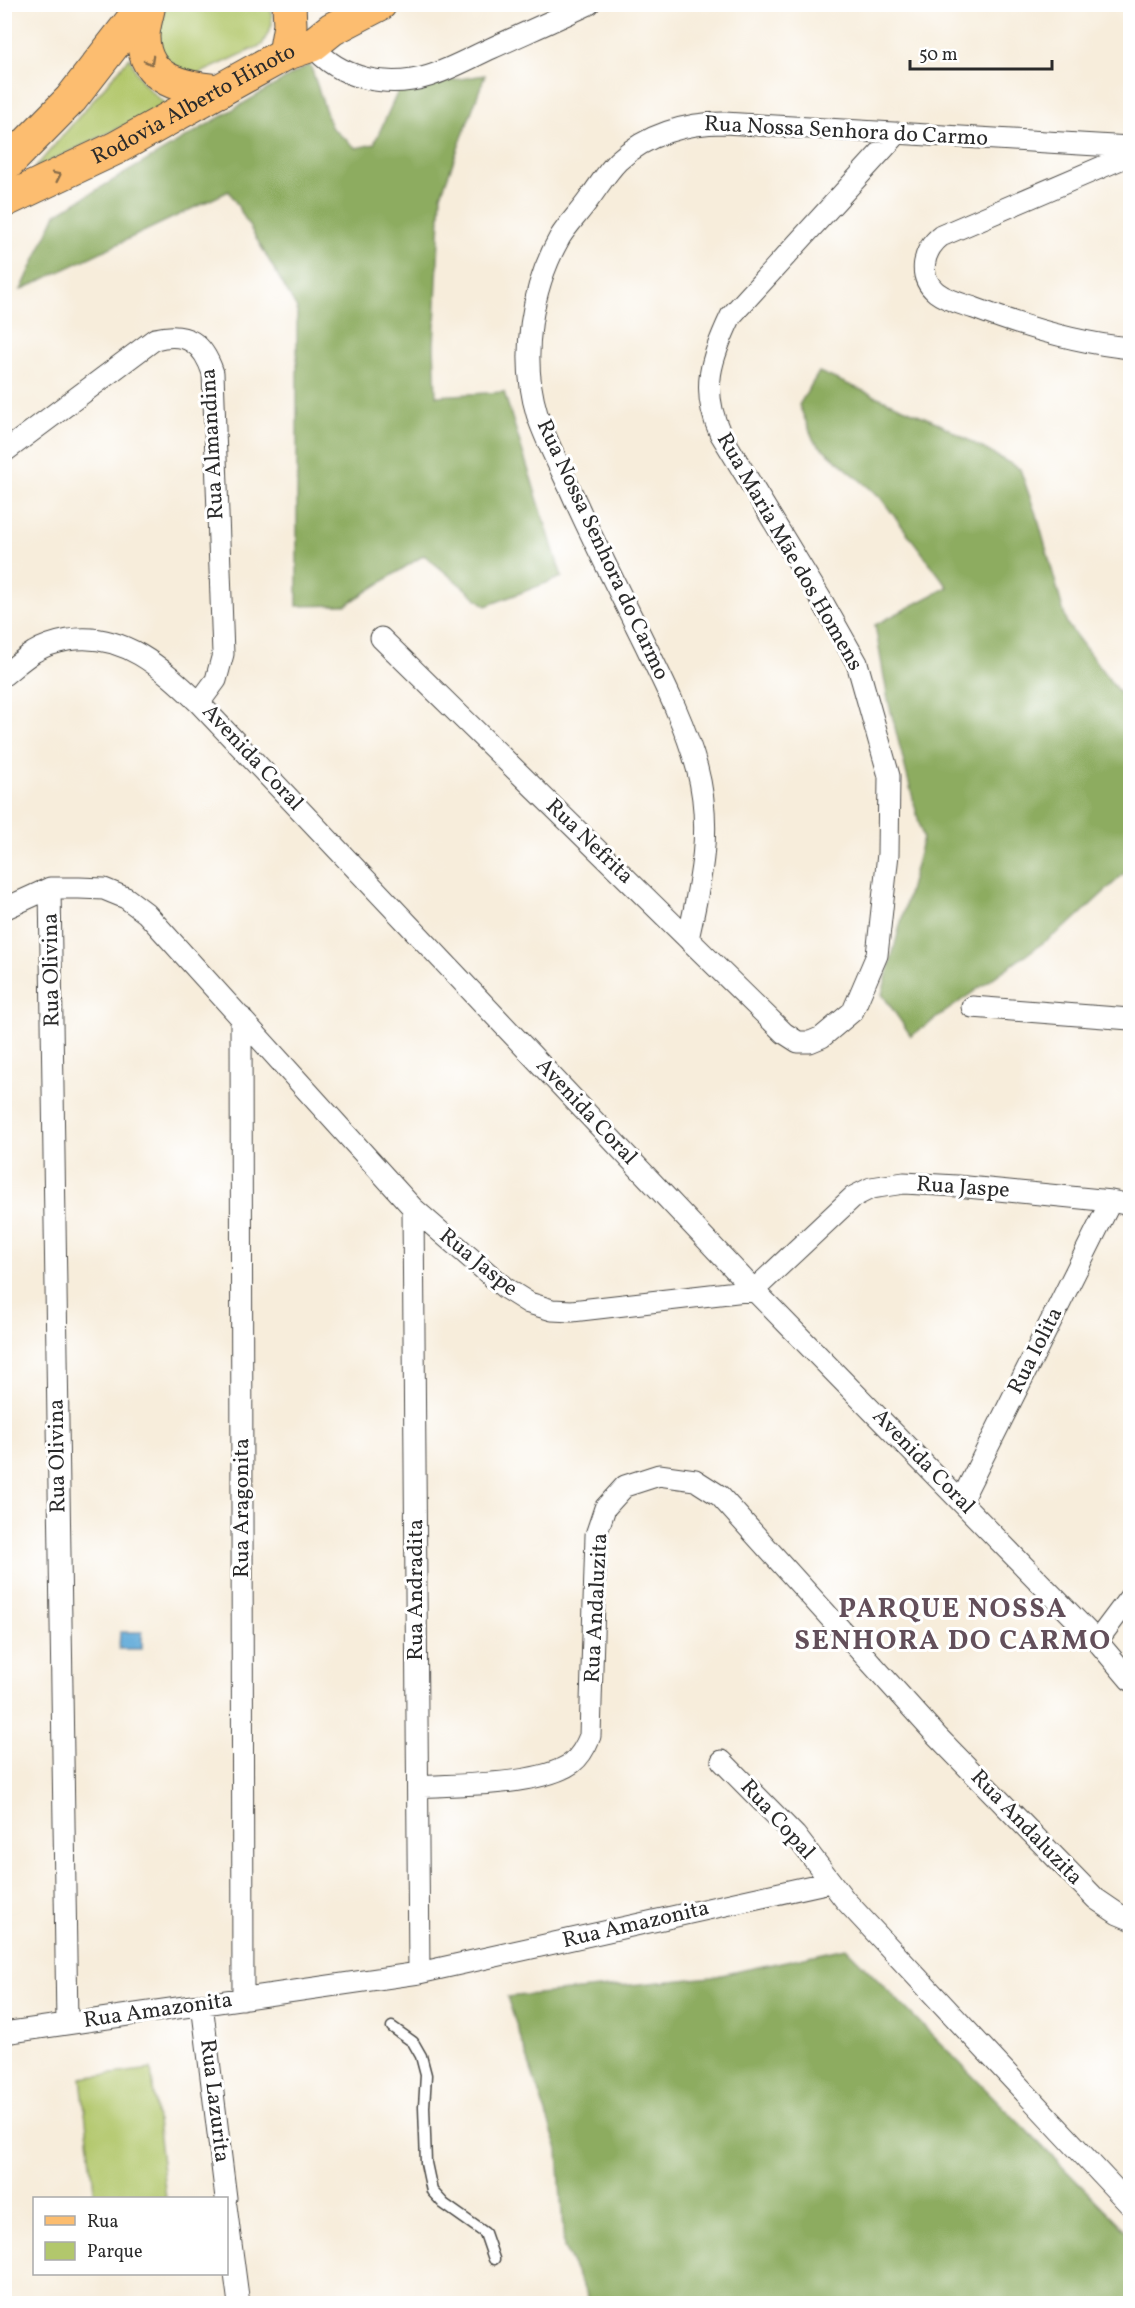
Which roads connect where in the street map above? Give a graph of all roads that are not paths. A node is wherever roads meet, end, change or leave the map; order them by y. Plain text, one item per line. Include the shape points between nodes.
1 (120, 4) edge
2 (147, 4) edge
3 (289, 4) edge
4 (380, 4) edge
5 (589, 4) edge
6 (309, 43) junction
7 (219, 91) junction
8 (71, 99) junction
9 (898, 133) junction
10 (1131, 147) edge
11 (1131, 155) edge
12 (4, 167) edge
13 (4, 201) edge
14 (1131, 348) edge
15 (4, 452) edge
16 (381, 638) dead end
17 (4, 675) edge
18 (199, 703) junction
19 (50, 888) junction
20 (4, 909) edge
21 (688, 939) junction
22 (972, 1007) dead end
23 (241, 1017) junction
24 (1131, 1019) edge
25 (798, 1042) joint
26 (1121, 1203) edge
27 (413, 1208) junction
28 (754, 1290) junction
29 (961, 1501) junction
30 (1131, 1597) edge
31 (1097, 1641) junction
32 (1131, 1680) edge
33 (722, 1761) dead end
34 (418, 1787) junction
35 (830, 1882) junction
36 (1131, 1919) edge
37 (419, 1973) junction
38 (243, 1999) junction
39 (202, 2004) junction
40 (67, 2023) junction
41 (392, 2027) dead end
42 (4, 2033) edge
43 (226, 2197) edge
44 (1131, 2205) edge
45 (228, 2222) edge
46 (494, 2259) dead end
47 (238, 2304) edge

1 - 8 main road
2 -> 7 main road via 143,39 156,71 174,84
2 - 8 main road
3 - 6 main road via 290,25
4 - 6 main road, Rodovia Alberto Hinoto
5 - 6 street via 429,76 398,81 371,79 336,68
6 - 7 main road, Rodovia Alberto Hinoto
13 -> 7 main road, Rodovia Alberto Hinoto via 116,148
8 - 12 main road
9 - 10 street, Rua Nossa Senhora do Carmo
9 - 21 street, Rua Nossa Senhora do Carmo via 717,123 663,133 617,162 561,236 541,282 530,335 537,415 588,529 677,708 697,770 705,821 702,876
9 - 25 street, Rua Maria Mãe dos Homens via 731,316 709,376 714,420 857,663 889,776 888,854 877,955 854,1011 822,1037
11 - 14 street via 941,236 929,248 924,264 938,293 965,305 1060,335
15 - 18 street, Rua Almandina via 155,339 171,335 198,345 213,373 223,654 216,680
16 - 21 street, Rua Nefrita
17 - 18 street, Avenida Coral via 35,651 57,642 86,638 113,642 144,656
18 - 28 street, Avenida Coral
19 - 20 street, Rua Jaspe
19 - 23 street, Rua Jaspe via 104,889 126,898 146,913
19 - 40 street, Rua Olivina
21 - 25 street, Rua Nefrita
22 - 24 street
23 - 27 street, Rua Jaspe
23 - 38 street, Rua Aragonita
26 - 28 street, Rua Jaspe via 904,1183 871,1188 853,1197
26 - 29 street, Rua Iolita
27 - 28 street, Rua Jaspe via 505,1288 529,1303 552,1310
27 - 34 street, Rua Andradita
28 - 29 street, Avenida Coral
29 - 31 street, Avenida Coral
30 - 31 street
31 - 32 street, Avenida Coral
33 - 35 street, Rua Copal via 795,1835
34 - 36 street, Rua Andaluzita via 533,1779 574,1762 590,1736 596,1535 605,1508 625,1486 659,1475 695,1480 720,1496 937,1736 1096,1899
34 - 37 street, Rua Andradita
35 - 37 street, Rua Amazonita
35 - 44 street
37 - 38 street, Rua Amazonita
38 - 39 street, Rua Amazonita
39 - 40 street, Rua Amazonita
39 - 43 street, Rua Lazurita
40 - 42 street, Rua Amazonita
41 - 46 lane via 412,2042 426,2075 426,2163 432,2191 485,2233
45 - 47 street

